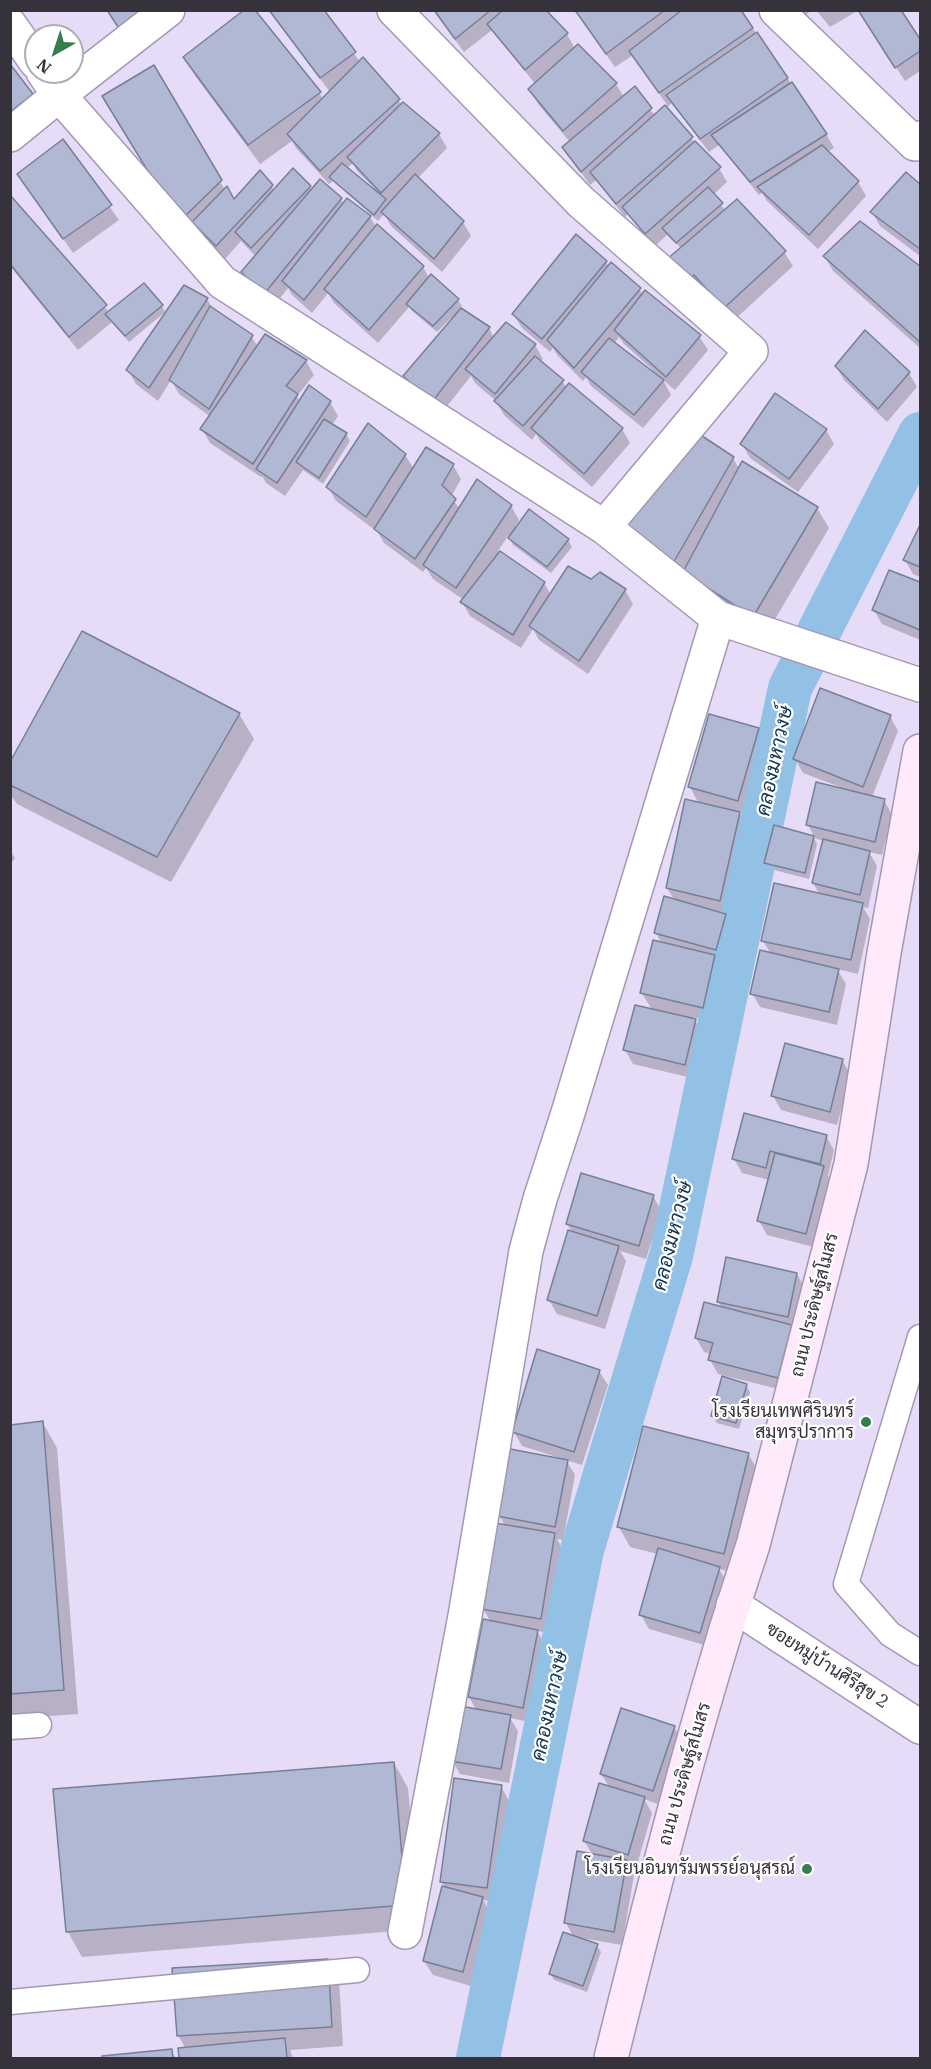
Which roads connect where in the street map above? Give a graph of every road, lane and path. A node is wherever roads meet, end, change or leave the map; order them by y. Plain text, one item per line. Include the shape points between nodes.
1 (168, 10) edge
2 (394, 10) edge
3 (776, 10) edge
4 (10, 25) edge
5 (24, 45) edge
6 (84, 63) edge
7 (51, 84) edge
8 (10, 135) edge
9 (918, 141) edge
10 (604, 527) junction
11 (726, 620) junction
12 (921, 685) edge
13 (921, 752) edge
14 (921, 1336) edge
15 (733, 1605) junction
16 (921, 1653) edge
17 (39, 1725) dead end
18 (10, 1727) edge
19 (921, 1727) edge
20 (405, 1932) dead end
21 (357, 1970) dead end
22 (10, 2002) edge
23 (611, 2058) edge

1 - 6 street
2 - 10 street via 581,202 751,351
3 - 9 street
4 - 5 street
7 - 8 street
7 - 10 street via 222,282
10 - 11 street
11 - 12 street
11 - 20 street via 526,1251 465,1616
13 - 15 street, ถนน ประดิษฐ์สโมสร via 851,1164 753,1545
14 - 16 lane via 846,1584 890,1634
15 - 19 street, ซอยหมู่บ้านศิรีสุข 2
15 - 23 street, ถนน ประดิษฐ์สโมสร via 659,1866
17 - 18 lane
21 - 22 lane

